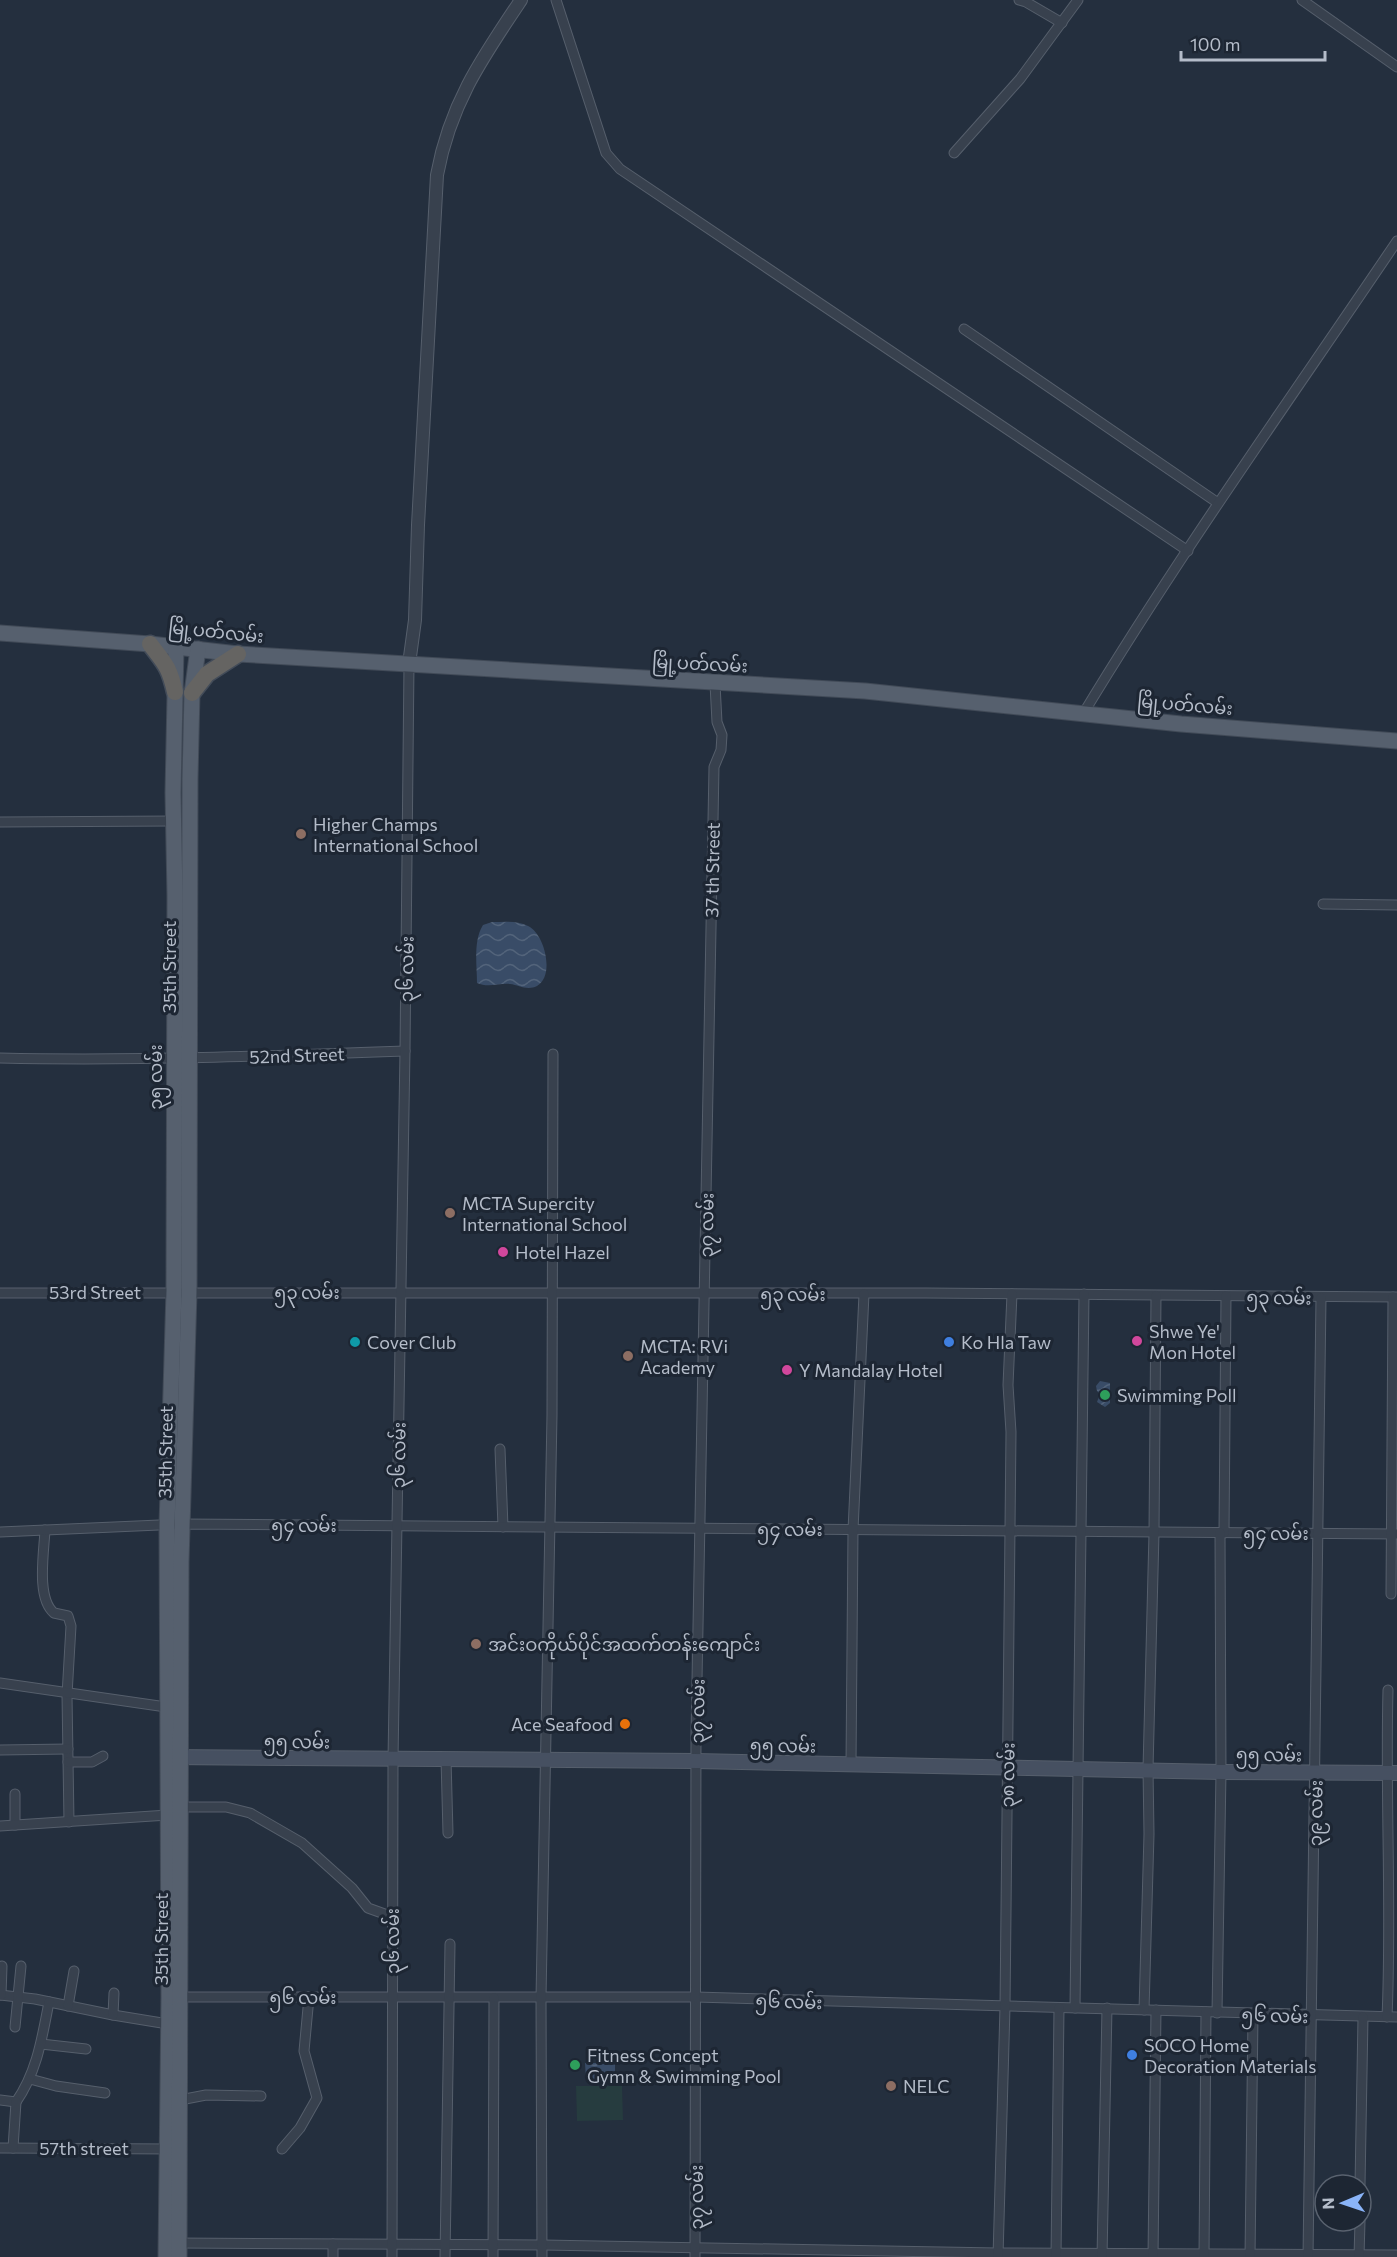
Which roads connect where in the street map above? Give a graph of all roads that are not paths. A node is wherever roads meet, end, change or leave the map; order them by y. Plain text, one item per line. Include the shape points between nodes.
1 (521, 0) edge
2 (556, 0) edge
3 (1019, 0) edge
4 (1078, 0) edge
5 (1302, 0) edge
6 (1062, 23) junction
7 (1397, 67) edge
8 (954, 153) dead end
9 (1397, 240) edge
10 (964, 328) dead end
11 (1218, 503) junction
12 (1188, 551) junction
13 (0, 633) edge
14 (150, 644) junction
15 (176, 647) junction
16 (198, 649) junction
17 (238, 654) junction
18 (409, 664) junction
19 (715, 684) junction
20 (184, 692) junction
21 (1083, 714) junction
22 (1397, 741) edge
23 (173, 778) junction
24 (190, 779) junction
25 (173, 821) junction
26 (0, 822) edge
27 (1323, 904) dead end
28 (1397, 905) edge
29 (405, 1052) junction
30 (553, 1054) dead end
31 (0, 1058) edge
32 (710, 1058) joint
33 (181, 1059) junction
34 (182, 1292) junction
35 (401, 1292) junction
36 (0, 1293) edge
37 (551, 1293) junction
38 (705, 1294) junction
39 (864, 1294) junction
40 (1012, 1294) junction
41 (1084, 1294) junction
42 (1156, 1296) junction
43 (1226, 1296) junction
44 (1395, 1297) edge
45 (1321, 1298) junction
46 (500, 1449) dead end
47 (182, 1524) junction
48 (167, 1525) junction
49 (397, 1526) junction
50 (503, 1527) junction
51 (550, 1528) junction
52 (699, 1528) junction
53 (45, 1530) junction
54 (853, 1530) junction
55 (1009, 1531) junction
56 (1080, 1531) junction
57 (0, 1532) edge
58 (1154, 1533) junction
59 (1222, 1533) junction
60 (1316, 1534) junction
61 (1394, 1534) edge
62 (1391, 1594) dead end
63 (0, 1683) edge
64 (1388, 1690) dead end
65 (67, 1695) junction
66 (174, 1708) junction
67 (68, 1749) junction
68 (0, 1750) edge
69 (103, 1756) dead end
70 (174, 1757) junction
71 (393, 1759) junction
72 (446, 1759) junction
73 (546, 1760) junction
74 (696, 1761) junction
75 (68, 1762) junction
76 (851, 1764) junction
77 (1007, 1768) junction
78 (1079, 1769) junction
79 (1148, 1769) junction
80 (1221, 1772) junction
81 (1316, 1773) junction
82 (1391, 1773) edge
83 (15, 1794) dead end
84 (174, 1811) junction
85 (69, 1822) junction
86 (15, 1825) junction
87 (0, 1826) edge
88 (448, 1833) dead end
89 (393, 1917) junction
90 (450, 1944) dead end
91 (2, 1966) dead end
92 (21, 1966) dead end
93 (74, 1971) dead end
94 (114, 1993) dead end
95 (1, 1995) edge
96 (19, 1996) junction
97 (175, 1997) junction
98 (309, 1997) junction
99 (696, 1997) junction
100 (392, 1998) junction
101 (448, 1998) junction
102 (494, 1998) junction
103 (541, 1998) junction
104 (49, 2002) junction
105 (68, 2006) junction
106 (1005, 2007) junction
107 (1059, 2007) junction
108 (1075, 2008) junction
109 (1107, 2008) junction
110 (1144, 2010) junction
111 (1156, 2010) junction
112 (1206, 2012) junction
113 (1217, 2013) junction
114 (1253, 2014) junction
115 (113, 2015) junction
116 (1313, 2016) junction
117 (1363, 2017) junction
118 (1392, 2017) edge
119 (168, 2024) junction
120 (15, 2027) dead end
121 (40, 2044) junction
122 (86, 2049) dead end
123 (30, 2079) junction
124 (105, 2093) dead end
125 (261, 2096) dead end
126 (0, 2100) edge
127 (180, 2100) junction
128 (16, 2102) junction
129 (0, 2148) edge
130 (13, 2148) junction
131 (173, 2149) junction
132 (282, 2149) dead end
133 (1360, 2173) edge
134 (1360, 2233) edge
135 (333, 2244) junction
136 (392, 2245) junction
137 (446, 2246) junction
138 (493, 2246) junction
139 (543, 2246) junction
140 (615, 2247) junction
141 (173, 2250) edge
142 (695, 2253) edge
143 (773, 2253) edge
144 (845, 2254) edge
145 (924, 2254) edge
146 (998, 2255) edge
147 (1056, 2255) edge
148 (1397, 2255) edge
149 (1102, 2256) edge
150 (1153, 2256) edge
151 (1204, 2256) edge
152 (1250, 2256) edge
153 (1308, 2256) edge
154 (1359, 2256) edge
155 (333, 2257) edge
156 (392, 2257) edge
157 (445, 2257) edge
158 (493, 2257) edge
159 (542, 2257) edge
160 (615, 2257) edge

1 - 18 street via 464,92 448,128 437,175 415,620
2 - 12 street via 606,153 620,169
3 - 6 street
4 - 6 street
5 - 7 street
6 - 8 street
9 - 11 street
10 - 11 street
11 - 12 street
12 - 21 street
13 - 14 main road, မြို့ပတ်လမ်း
14 - 15 main road, မြို့ပတ်လမ်း
14 - 20 highway
15 - 16 main road, မြို့ပတ်လမ်း
15 - 20 main road, ၃၅ လမ်း
16 - 17 main road, မြို့ပတ်လမ်း
16 - 20 main road, 35th Street
17 - 18 main road, မြို့ပတ်လမ်း
17 - 20 highway
18 - 19 main road, မြို့ပတ်လမ်း
18 - 29 street, ၃၆ လမ်း
19 - 21 main road, မြို့ပတ်လမ်း via 865,691
19 - 32 street, 37 th Street via 717,722 722,735 714,767
20 - 23 main road, ၃၅ လမ်း
20 - 24 main road, 35th Street
21 - 22 main road, မြို့ပတ်လမ်း
23 - 24 main road
23 - 25 main road, ၃၅ လမ်း
24 - 33 main road, 35th Street
25 - 26 street
25 - 33 main road, ၃၅ လမ်း
27 - 28 street
29 - 33 street, 52nd Street
29 - 35 street, ၃၆ လမ်း
30 - 37 street
31 - 33 street, 52nd Street
32 - 38 street, ၃၇ လမ်း
33 - 34 main road, ၃၅ လမ်း
34 - 35 street, ၅၃ လမ်း
34 - 36 street, 53rd Street
34 - 47 main road, 35th Street
34 - 48 main road, 35th Street
35 - 37 street, ၅၃ လမ်း
35 - 49 street, ၃၆ လမ်း
37 - 38 street, ၅၃ လမ်း
37 - 51 street
38 - 39 street, ၅၃ လမ်း
38 - 52 street, ၃၇ လမ်း
39 - 40 street, ၅၃ လမ်း
39 - 54 street
40 - 41 street, ၅၃ လမ်း
40 - 55 street, ၃၈ လမ်း
41 - 42 street, ၅၃ လမ်း
41 - 56 street
42 - 43 street, ၅၃ လမ်း
42 - 58 street
43 - 45 street, ၅၃ လမ်း
43 - 59 street
44 - 45 street, ၅၃ လမ်း
44 - 61 street
45 - 60 street, ၃၉ လမ်း
46 - 50 street
47 - 48 street, ၅၄ လမ်း
47 - 49 street, ၅၄ လမ်း
47 - 66 main road, 35th Street
48 - 53 street, ၅၄ လမ်း
48 - 66 main road, 35th Street
49 - 50 street, ၅၄ လမ်း
49 - 71 street, ၃၆ လမ်း
50 - 51 street, ၅၄ လမ်း
51 - 52 street, ၅၄ လမ်း
51 - 73 street
52 - 54 street, ၅၄ လမ်း
52 - 74 street, ၃၇ လမ်း
53 - 57 street, ၅၄ လမ်း
53 - 65 street via 46,1601 54,1613 69,1616 71,1626
54 - 55 street, ၅၄ လမ်း
54 - 76 street
55 - 56 street, ၅၄ လမ်း
55 - 77 street, ၃၈ လမ်း
56 - 58 street, ၅၄ လမ်း
56 - 78 street
58 - 59 street, ၅၄ လမ်း
58 - 79 street
59 - 60 street, ၅၄ လမ်း
59 - 80 street
60 - 61 street, ၅၄ လမ်း
60 - 81 street, ၃၉ လမ်း
61 - 62 street
63 - 65 street
64 - 82 street
65 - 66 street
65 - 67 street
66 - 70 main road, 35th Street
67 - 68 street
67 - 75 street
69 - 75 street via 92,1762
70 - 71 main road, ၅၅ လမ်း
70 - 84 main road, 35th Street
71 - 72 main road, ၅၅ လမ်း
71 - 89 street, ၃၆ လမ်း
72 - 73 main road, ၅၅ လမ်း
72 - 88 street
73 - 74 main road, ၅၅ လမ်း
73 - 103 street
74 - 76 main road, ၅၅ လမ်း
74 - 99 street, ၃၇ လမ်း
75 - 85 street
76 - 77 main road, ၅၅ လမ်း
77 - 78 main road, ၅၅ လမ်း
77 - 106 street, ၃၈ လမ်း
78 - 79 main road, ၅၅ လမ်း
78 - 108 street
79 - 80 main road, ၅၅ လမ်း
79 - 110 street
80 - 81 main road, ၅၅ လမ်း
80 - 113 street
81 - 82 main road, ၅၅ လမ်း
81 - 116 street, ၃၉ လမ်း
82 - 118 street
83 - 86 street
84 - 85 street
84 - 89 street via 226,1807 250,1813 302,1843 352,1888 368,1908
84 - 97 main road, 35th Street
85 - 86 street
86 - 87 street
89 - 100 street, ၃၆ လမ်း
90 - 101 street
91 - 95 street
92 - 96 street
93 - 105 street
94 - 115 street
95 - 96 street
96 - 104 street
96 - 120 street
97 - 98 street, ၅၆ လမ်း
97 - 119 main road, 35th Street
97 - 127 main road, 35th Street
98 - 100 street, ၅၆ လမ်း
98 - 132 street via 304,2051 317,2098
99 - 103 street, ၅၆ လမ်း
99 - 106 street, ၅၆ လမ်း
99 - 142 street, ၃၇ လမ်း
100 - 101 street, ၅၆ လမ်း
100 - 136 street, ၃၆ လမ်း
101 - 102 street, ၅၆ လမ်း
101 - 137 street
102 - 103 street, ၅၆ လမ်း
102 - 138 street
103 - 139 street
104 - 105 street
104 - 121 street
105 - 115 street
106 - 107 street, ၅၆ လမ်း
106 - 146 street, ၃၈ လမ်း
107 - 108 street, ၅၆ လမ်း
107 - 147 street
108 - 109 street, ၅၆ လမ်း
109 - 110 street, ၅၆ လမ်း
109 - 149 street
110 - 111 street, ၅၆ လမ်း
111 - 112 street, ၅၆ လမ်း
111 - 150 street
112 - 113 street, ၅၆ လမ်း
112 - 151 street
113 - 114 street, ၅၆ လမ်း
114 - 116 street, ၅၆ လမ်း
114 - 152 street
115 - 119 street
116 - 117 street, ၅၆ လမ်း
116 - 153 street, ၃၉ လမ်း
117 - 118 street, ၅၆ လမ်း
117 - 133 street
119 - 131 main road, 35th Street
121 - 122 street
121 - 123 street
123 - 124 street
123 - 128 street
125 - 127 street via 206,2095
126 - 128 street
127 - 131 main road, 35th Street
128 - 130 street
129 - 130 street, 57th street
130 - 131 street, 57th street
131 - 141 main road, 35th Street
134 - 154 street
135 - 136 street
135 - 141 street
135 - 155 street
136 - 137 street
136 - 156 street, ၃၆ လမ်း
137 - 138 street
137 - 157 street
138 - 139 street
138 - 158 street
139 - 140 street
139 - 159 street
140 - 142 street
140 - 160 street
142 - 143 street
143 - 144 street
144 - 145 street
145 - 146 street
146 - 147 street
147 - 149 street
148 - 154 street
149 - 150 street
150 - 151 street
151 - 152 street
152 - 153 street
153 - 154 street

